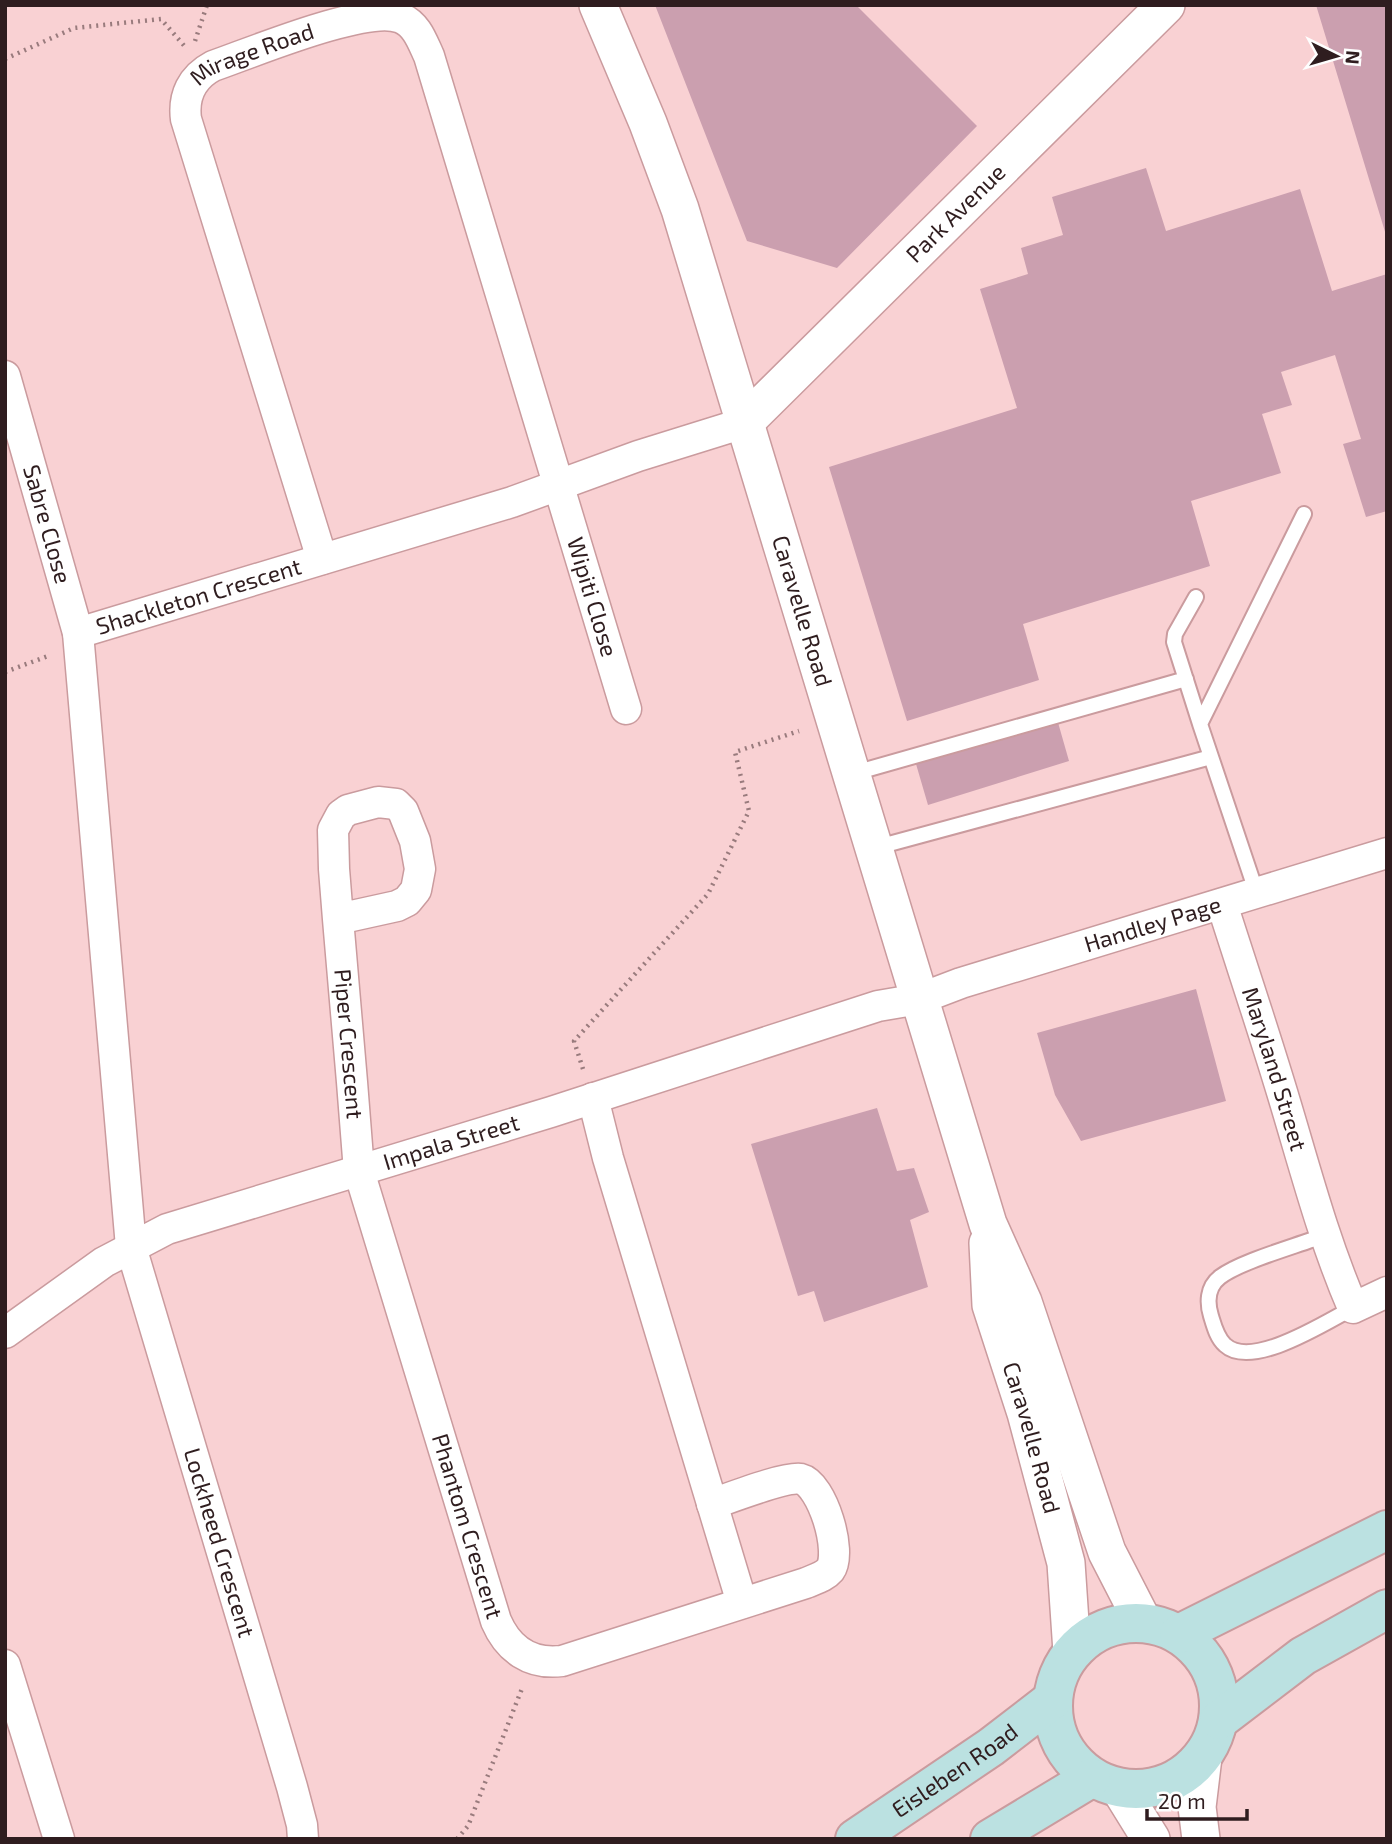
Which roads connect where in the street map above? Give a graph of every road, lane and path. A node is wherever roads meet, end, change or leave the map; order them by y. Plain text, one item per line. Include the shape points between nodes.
1 (207, 5) edge
2 (598, 5) edge
3 (1166, 5) edge
4 (5, 59) edge
5 (5, 376) edge
6 (744, 423) junction
7 (558, 484) junction
8 (1304, 514) dead end
9 (322, 559) junction
10 (1196, 597) dead end
11 (78, 640) junction
12 (5, 672) edge
13 (1186, 680) junction
14 (626, 709) dead end
15 (1200, 724) junction
16 (799, 732) dead end
17 (1211, 757) junction
18 (850, 774) junction
19 (872, 849) junction
20 (1387, 853) edge
21 (1256, 894) junction
22 (1222, 904) junction
23 (338, 919) dead end
24 (919, 999) junction
25 (584, 1070) dead end
26 (593, 1098) junction
27 (359, 1171) junction
28 (988, 1224) junction
29 (1325, 1236) junction
30 (131, 1247) junction
31 (1387, 1292) edge
32 (1353, 1308) junction
33 (5, 1333) edge
34 (712, 1504) junction
35 (1387, 1530) edge
36 (742, 1602) junction
37 (1387, 1609) edge
38 (1143, 1622) junction
39 (1179, 1634) junction
40 (1072, 1652) junction
41 (533, 1659) junction
42 (5, 1665) edge
43 (1052, 1700) junction
44 (1219, 1720) junction
45 (1203, 1757) junction
46 (1105, 1783) junction
47 (59, 1839) edge
48 (303, 1839) edge
49 (457, 1839) edge
50 (855, 1839) edge
51 (990, 1839) edge
52 (1151, 1839) edge
53 (1201, 1839) edge

1 - 4 path via 190,53 161,19 74,28
2 - 6 street, Caravelle Road via 680,209
3 - 6 street, Park Avenue
5 - 11 street, Sabre Close
6 - 7 street, Shackleton Crescent
6 - 18 street, Caravelle Road
7 - 9 street, Shackleton Crescent
7 - 9 street, Mirage Road via 421,38 411,24 394,16 363,17 325,28 205,70 188,91 185,110
7 - 14 street, Wipiti Close
8 - 15 lane
9 - 11 street, Shackleton Crescent
10 - 13 lane via 1175,634
11 - 12 path
11 - 30 street, Shackleton Crescent
13 - 15 lane
13 - 18 lane
15 - 17 lane
16 - 25 path via 734,752 749,811 708,894 574,1041
17 - 19 lane
17 - 21 lane
18 - 19 street, Caravelle Road
19 - 24 street, Caravelle Road
20 - 21 street, Handley Page
21 - 22 street, Handley Page
22 - 24 street, Handley Page
22 - 29 street, Maryland Street
23 - 27 street, Piper Crescent
24 - 26 street, Impala Street via 878,1006
24 - 28 street, Caravelle Road
26 - 27 street, Impala Street
26 - 34 street
27 - 30 street, Impala Street via 167,1229
27 - 41 street, Phantom Crescent via 496,1621 509,1644
28 - 38 street, Caravelle Road via 1023,1302 1107,1552
28 - 40 street, Caravelle Road via 991,1305 1066,1563
29 - 32 street, Maryland Street
29 - 32 lane via 1217,1279 1207,1304 1216,1332 1225,1346 1254,1353
30 - 33 street, Impala Street
30 - 48 street, Lockheed Crescent via 292,1787
31 - 32 street
34 - 36 street
34 - 36 street via 798,1478 814,1487 835,1542 834,1561 824,1576
35 - 39 main road
36 - 41 street via 562,1661
37 - 44 main road via 1303,1656
38 - 39 main road
38 - 40 main road via 1116,1624 1092,1634
39 - 44 main road via 1204,1657 1217,1687
40 - 43 main road via 1058,1674
41 - 49 path via 468,1826
42 - 47 street
43 - 46 main road via 1061,1744 1074,1763
43 - 50 main road, Eisleben Road
44 - 45 main road
45 - 46 main road via 1180,1778 1151,1789
45 - 53 street via 1197,1807
46 - 51 main road
46 - 52 street

